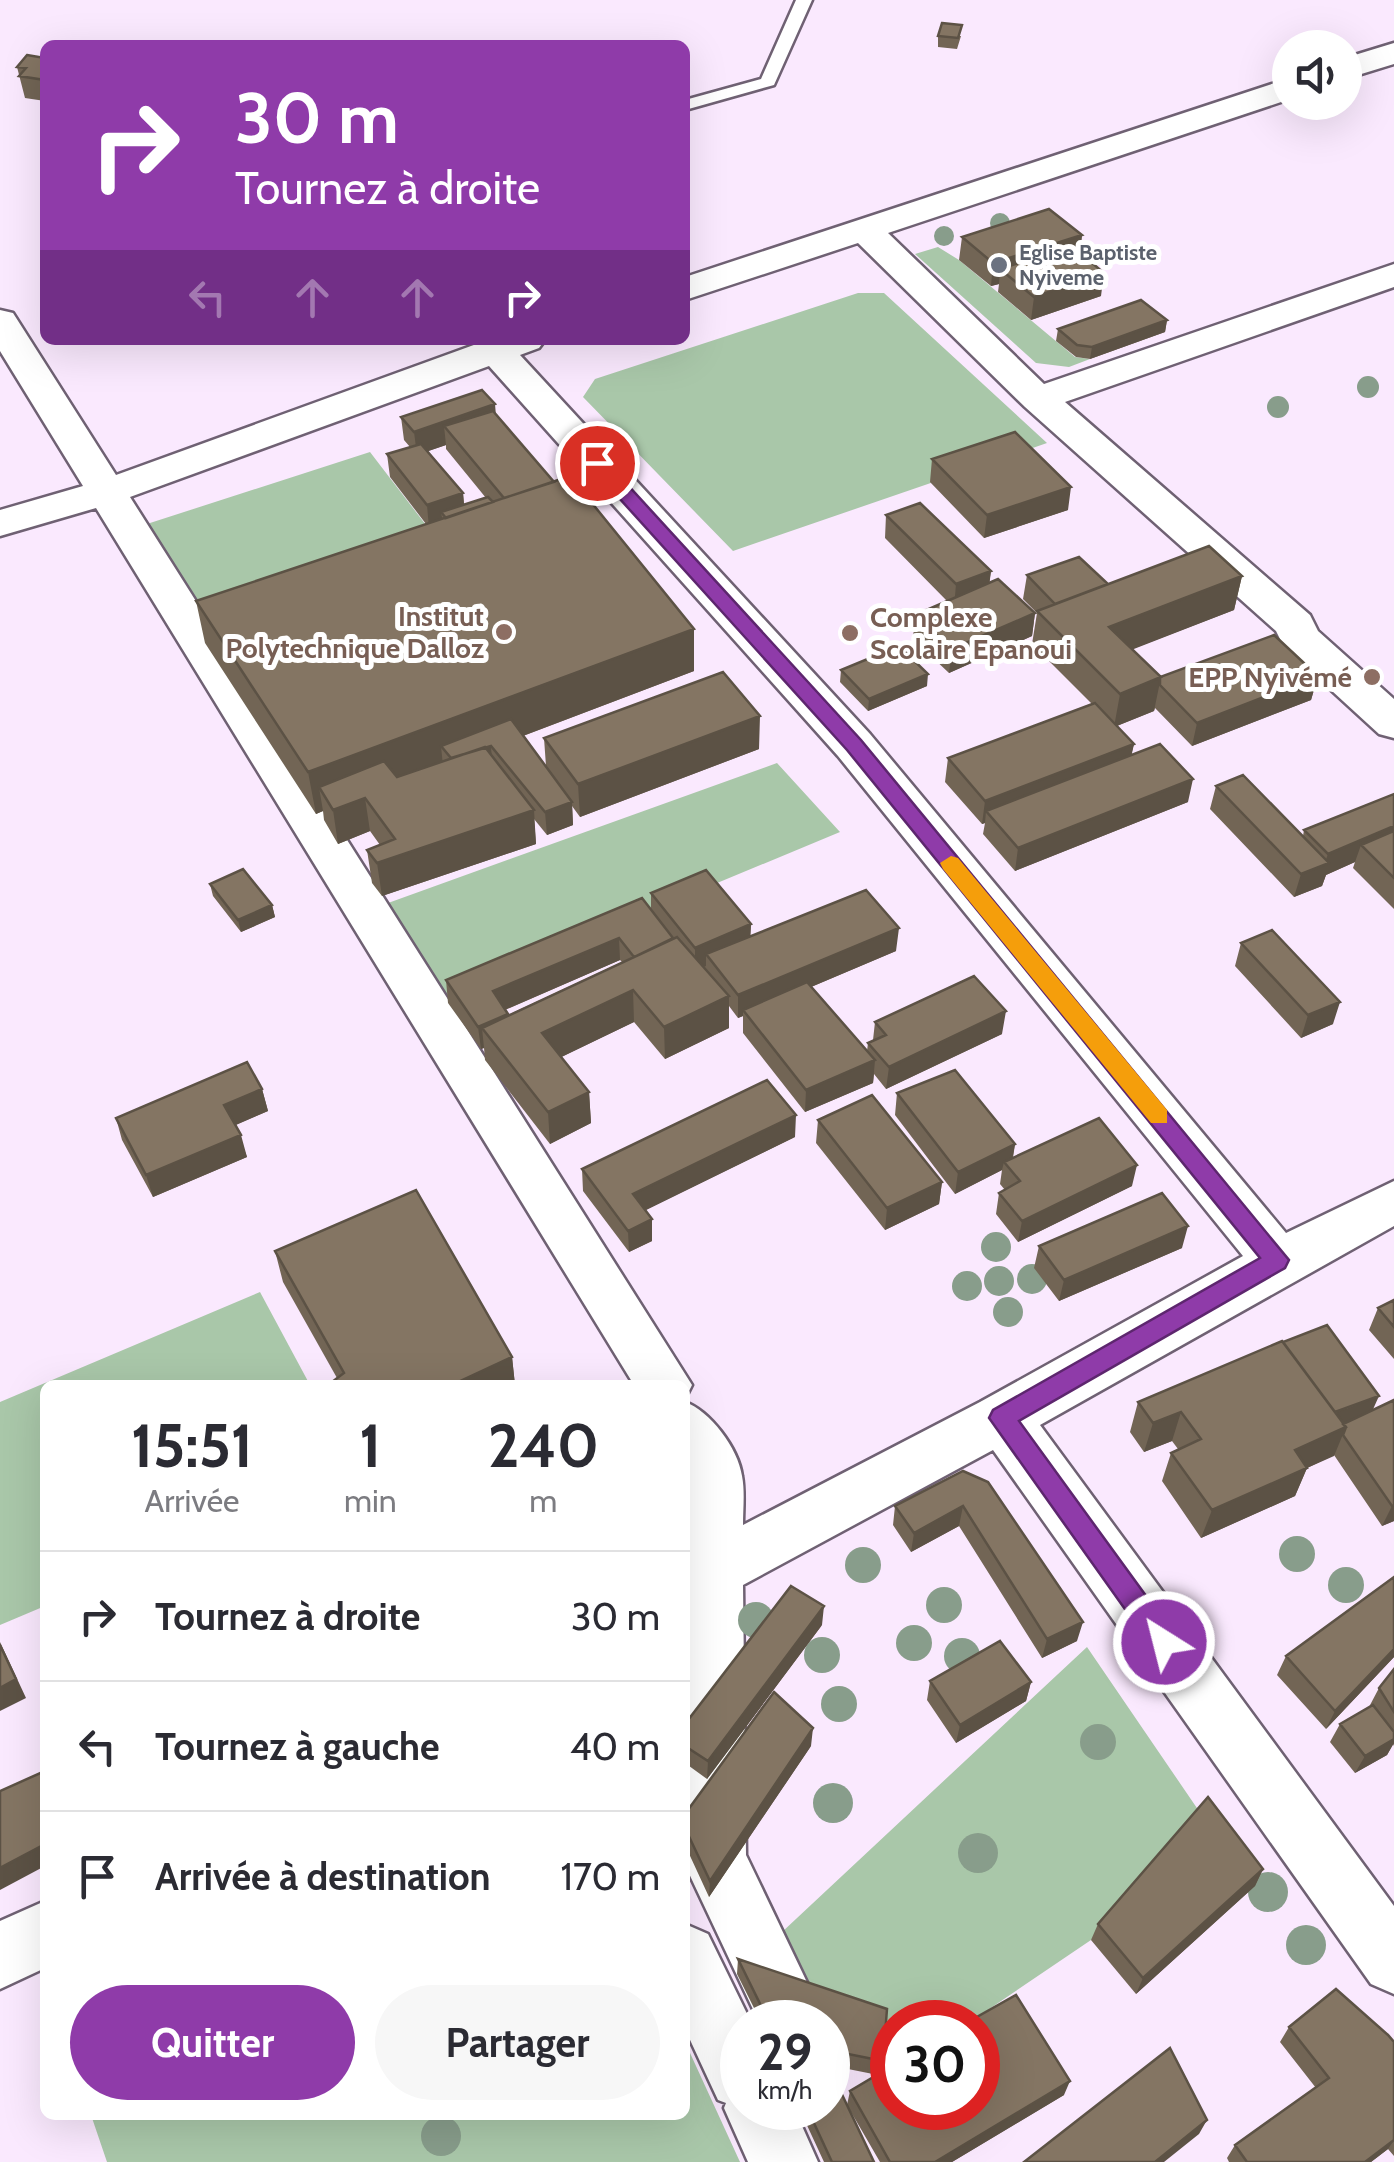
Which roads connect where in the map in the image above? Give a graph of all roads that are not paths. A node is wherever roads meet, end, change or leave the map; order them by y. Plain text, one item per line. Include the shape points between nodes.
1 (804, 0) edge
2 (1394, 52) edge
3 (1362, 63) edge
4 (1272, 94) edge
5 (690, 104) edge
6 (865, 231) junction
7 (1394, 276) edge
8 (690, 287) edge
9 (0, 322) edge
10 (497, 345) edge
11 (504, 345) edge
12 (0, 373) edge
13 (1038, 399) junction
14 (100, 503) junction
15 (0, 523) edge
16 (0, 546) edge
17 (1394, 723) edge
18 (1394, 1202) edge
19 (1277, 1260) junction
20 (659, 1380) edge
21 (1002, 1418) junction
22 (690, 1426) edge
23 (690, 1434) edge
24 (762, 1542) junction
25 (690, 1586) edge
26 (40, 1936) edge
27 (0, 1956) edge
28 (1394, 1962) edge
29 (690, 1967) edge
30 (782, 2000) edge
31 (720, 2030) edge
32 (769, 2130) edge
33 (784, 2162) edge

1 - 5 lane via 768,82
2 - 3 street
4 - 6 street
6 - 8 street
6 - 13 street
7 - 13 street
9 - 14 street
10 - 14 street
11 - 19 street via 854,745
12 - 14 street
13 - 17 street via 1295,625 1298,637
14 - 15 street
14 - 16 street
14 - 20 street
18 - 19 street
19 - 21 street
21 - 24 street
21 - 28 street
22 - 24 street
23 - 30 street via 714,1474 714,1858
24 - 25 street
26 - 27 street
29 - 31 street
32 - 33 street

